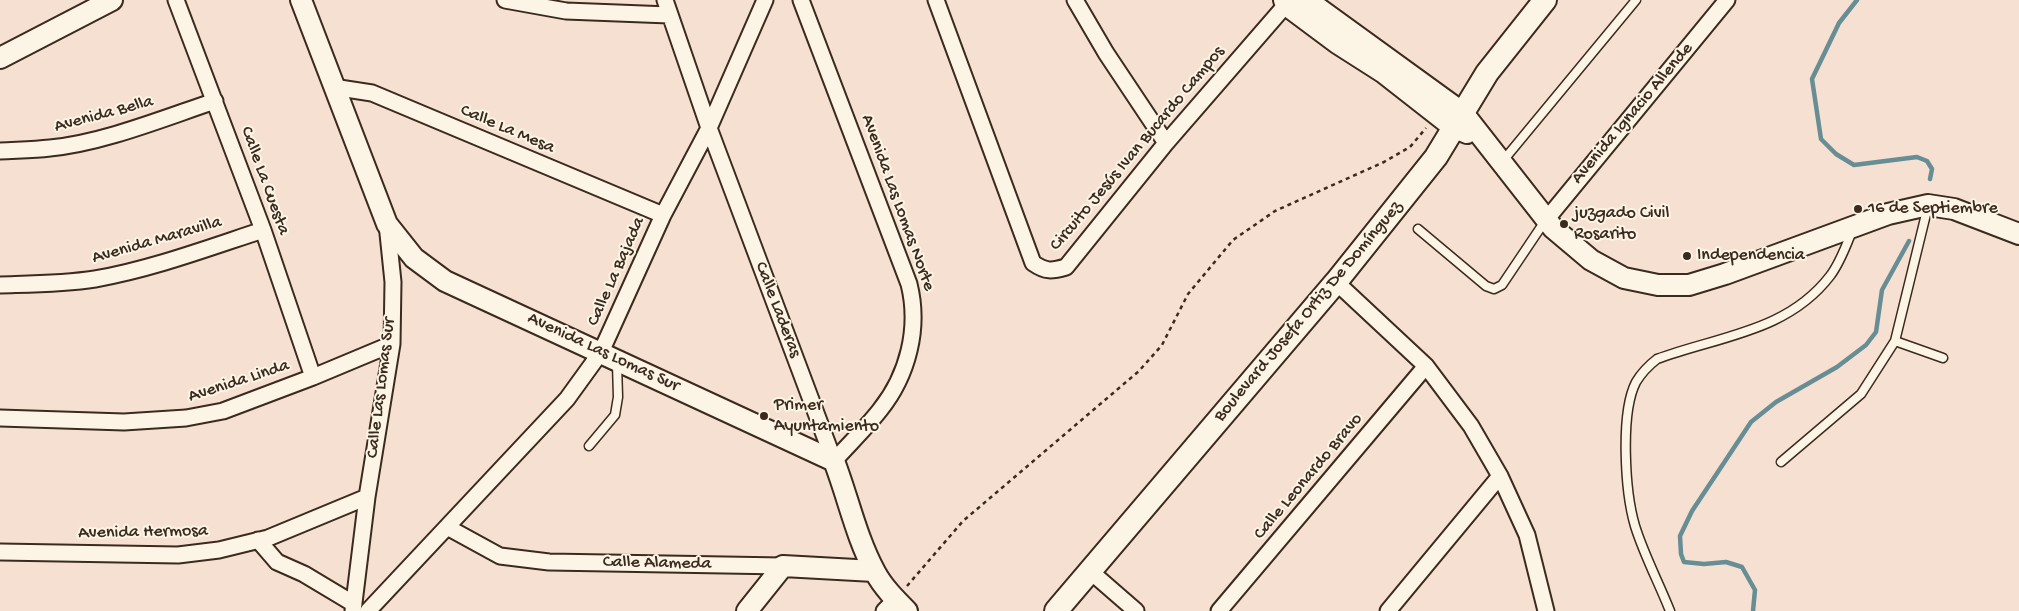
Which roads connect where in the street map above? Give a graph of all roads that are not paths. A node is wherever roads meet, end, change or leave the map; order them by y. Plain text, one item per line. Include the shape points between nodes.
1 (112, 0) edge
2 (176, 0) edge
3 (301, 0) edge
4 (505, 0) edge
5 (665, 0) edge
6 (765, 0) edge
7 (801, 0) edge
8 (936, 0) edge
9 (1075, 0) edge
10 (1307, 0) edge
11 (1545, 0) edge
12 (1636, 0) edge
13 (1727, 0) edge
14 (1286, 2) edge
15 (669, 15) junction
16 (1341, 36) junction
17 (0, 58) edge
18 (333, 87) junction
19 (215, 101) junction
20 (1451, 118) junction
21 (709, 128) junction
22 (1166, 142) junction
23 (0, 151) edge
24 (1502, 162) junction
25 (1928, 205) junction
26 (663, 215) junction
27 (1546, 220) junction
28 (388, 224) junction
29 (1853, 228) junction
30 (1418, 229) dead end
31 (263, 230) junction
32 (2019, 234) edge
33 (1336, 282) junction
34 (0, 285) edge
35 (1895, 341) junction
36 (392, 344) junction
37 (609, 356) junction
38 (1943, 358) dead end
39 (1426, 366) junction
40 (313, 378) junction
41 (0, 418) edge
42 (588, 446) dead end
43 (834, 461) junction
44 (1781, 462) dead end
45 (1500, 476) junction
46 (367, 497) junction
47 (447, 527) junction
48 (258, 540) junction
49 (0, 552) edge
50 (783, 566) junction
51 (874, 571) junction
52 (1090, 571) junction
53 (895, 607) edge
54 (354, 608) edge
55 (368, 611) edge
56 (747, 611) edge
57 (1056, 611) edge
58 (1136, 611) edge
59 (1219, 611) edge
60 (1388, 611) edge
61 (1546, 611) edge
62 (1670, 611) edge

1 - 17 street
2 - 19 street, Calle La Cuesta
3 - 18 street, Calle Las Lomas Sur
4 - 15 street via 566,11
5 - 15 street, Calle Laderas
6 - 21 street, Calle La Bajada
7 - 43 street, Avenida Las Lomas Norte via 913,301 910,350 893,392
8 - 22 street, Circuito Jesús Ivan Bucardo Campos via 1034,264 1044,270 1066,266
9 - 22 street
10 - 16 street
11 - 20 main road, Boulevard Josefa Ortiz De Domínguez
12 - 24 lane
13 - 27 street, Avenida Ignacio Allende
14 - 16 street
14 - 22 street, Circuito Jesús Ivan Bucardo Campos
15 - 21 street, Calle Laderas
16 - 20 street
18 - 26 street, Calle La Mesa via 372,93
18 - 28 street, Calle Las Lomas Sur
19 - 23 street, Avenida Bella via 85,141 50,148
19 - 31 street, Calle La Cuesta
20 - 24 street via 1483,140
20 - 33 main road, Boulevard Josefa Ortiz De Domínguez via 1436,157
21 - 26 street, Calle La Bajada
21 - 43 street, Calle Laderas
24 - 27 street
25 - 29 street via 1888,214
25 - 32 street via 1954,209
25 - 35 lane
26 - 37 street, Calle La Bajada
27 - 29 street via 1592,260 1624,278 1658,285 1690,285
27 - 30 lane via 1502,285 1494,289 1486,286
28 - 36 street, Calle Las Lomas Sur via 393,282
28 - 37 street, Avenida Las Lomas Sur via 414,258 445,280
29 - 62 lane via 1831,275 1793,311 1765,326 1657,359 1635,384 1625,443 1628,492 1636,528
31 - 34 street, Avenida Maravilla via 140,269 95,279 56,284
31 - 40 street, Calle La Cuesta
33 - 39 street
33 - 52 main road, Boulevard Josefa Ortiz De Domínguez
35 - 38 lane
35 - 44 lane via 1860,394
36 - 40 street, Avenida Linda
36 - 46 street, Calle Las Lomas Sur
37 - 42 lane via 618,397 615,416
37 - 43 street, Avenida Las Lomas Sur
37 - 47 street, Calle La Bajada
39 - 45 street via 1471,426
39 - 59 street, Calle Leonardo Bravo
40 - 41 street, Avenida Linda via 223,410 186,418 124,422
43 - 51 street, Calle Laderas
45 - 60 street
45 - 61 street via 1527,535
46 - 48 street, Avenida Hermosa
46 - 54 street, Calle Las Lomas Sur
47 - 50 street, Calle Alameda via 500,556 550,562
47 - 55 street, Calle La Bajada
48 - 49 street, Avenida Hermosa via 219,550 178,555
48 - 54 street via 277,562 304,574
50 - 51 street, Calle Alameda
50 - 56 street
51 - 53 street, Calle Laderas
52 - 57 main road, Boulevard Josefa Ortiz De Domínguez
52 - 58 street

